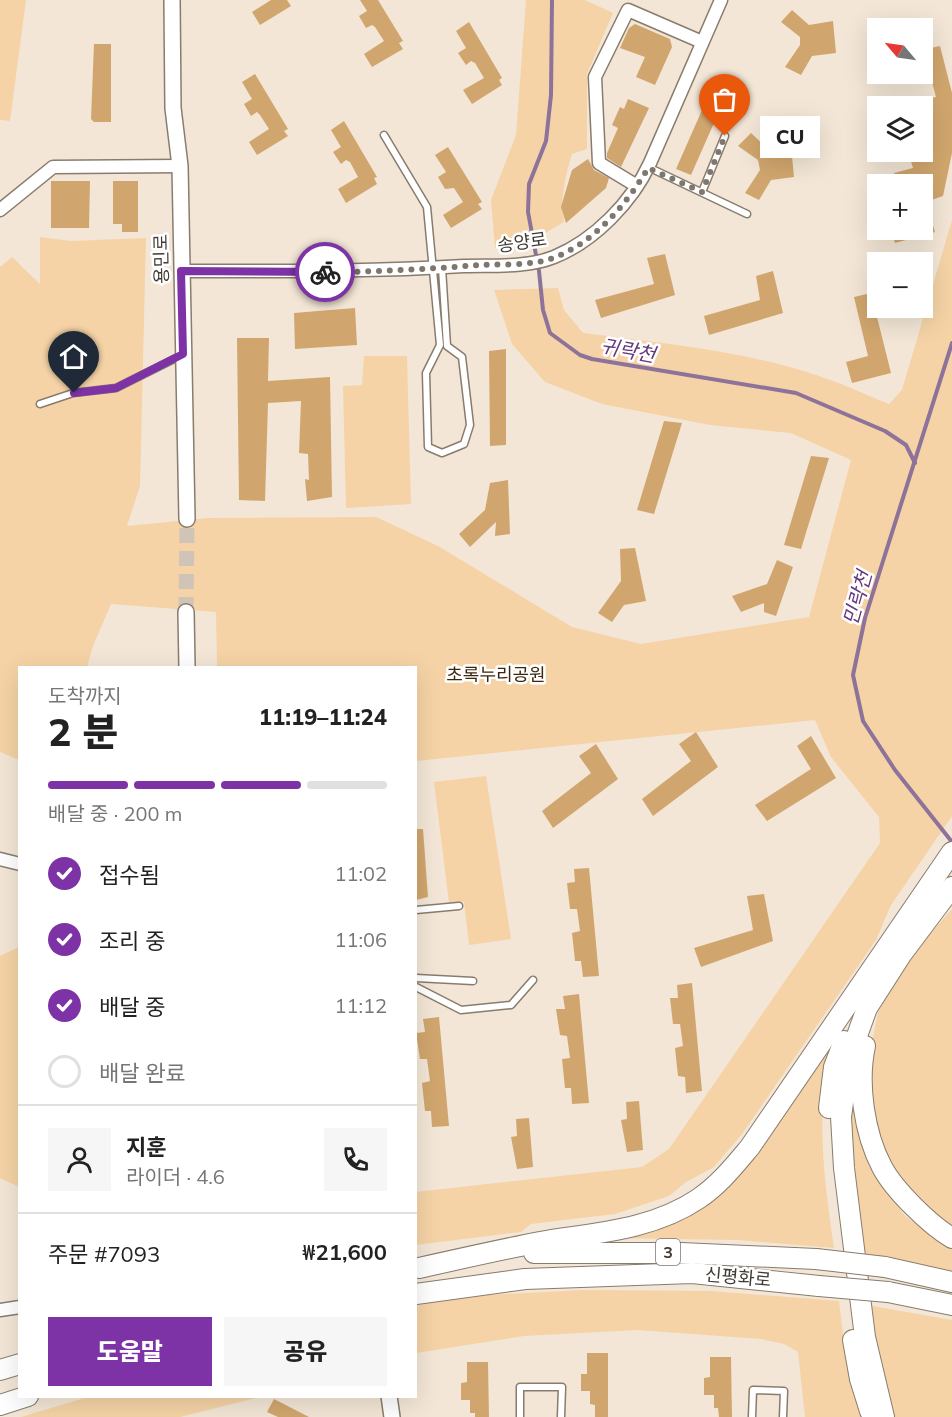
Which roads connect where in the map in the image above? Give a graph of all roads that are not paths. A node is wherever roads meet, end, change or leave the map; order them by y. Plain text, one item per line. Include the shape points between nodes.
1 (172, 0) edge
2 (721, 0) edge
3 (702, 42) junction
4 (384, 135) dead end
5 (725, 136) dead end
6 (180, 166) junction
7 (648, 168) junction
8 (637, 186) junction
9 (702, 192) junction
10 (0, 210) edge
11 (747, 214) dead end
12 (438, 268) junction
13 (181, 271) junction
14 (183, 354) junction
15 (40, 404) dead end
16 (187, 519) tunnel mouth
17 (186, 612) tunnel mouth
18 (187, 666) edge
19 (952, 852) edge
20 (0, 859) edge
21 (18, 864) edge
22 (952, 887) edge
23 (459, 906) dead end
24 (417, 910) edge
25 (896, 949) junction
26 (417, 978) edge
27 (533, 980) dead end
28 (473, 981) dead end
29 (417, 988) edge
30 (952, 1238) edge
31 (520, 1250) junction
32 (417, 1268) edge
33 (952, 1282) edge
34 (893, 1293) junction
35 (417, 1294) edge
36 (952, 1305) edge
37 (18, 1307) edge
38 (0, 1310) edge
39 (952, 1312) edge
40 (18, 1365) edge
41 (0, 1370) edge
42 (21, 1398) edge
43 (389, 1398) edge
44 (0, 1405) edge
45 (392, 1417) edge
46 (520, 1417) edge
47 (561, 1417) edge
48 (752, 1417) edge
49 (783, 1417) edge
50 (873, 1417) edge
51 (884, 1417) edge

1 - 6 street, 용민로 via 173,108
2 - 3 street, 송양로
3 - 7 street, 송양로
3 - 8 street via 628,10 595,77 599,163
4 - 12 lane via 427,207
5 - 9 lane
6 - 10 street via 54,167
6 - 13 street, 용민로
7 - 8 street, 송양로
7 - 9 lane
8 - 12 street, 송양로 via 608,221 574,247 544,260
9 - 11 lane
12 - 12 lane via 440,345 426,373 426,434 428,447 442,453 464,444 470,425 462,357 447,346
12 - 13 street, 송양로 via 364,272
13 - 14 street, 용민로
14 - 15 lane via 116,388 74,393
14 - 16 street, 용민로
17 - 18 street
19 - 25 highway
20 - 21 street
22 - 25 highway
23 - 24 lane
25 - 30 highway via 870,1020 861,1065 864,1115 882,1167 923,1217
25 - 31 highway via 750,1147 716,1184 680,1209 638,1226
25 - 50 highway via 854,1013 834,1067 828,1116 848,1312 860,1379
25 - 51 highway via 867,1008 849,1058 841,1117 865,1337
26 - 28 lane
27 - 29 lane via 511,1005 461,1010
31 - 32 highway, 신평화로 / 3
31 - 33 highway, 신평화로 / 3, bridge via 816,1259
34 - 35 highway, 신평화로 / 3, bridge via 692,1273 525,1279
34 - 36 highway, 신평화로 / 3
34 - 39 highway
37 - 38 street
40 - 41 highway
42 - 44 highway
43 - 45 street
46 - 47 lane via 520,1387 562,1388
48 - 49 lane via 753,1390 784,1391

